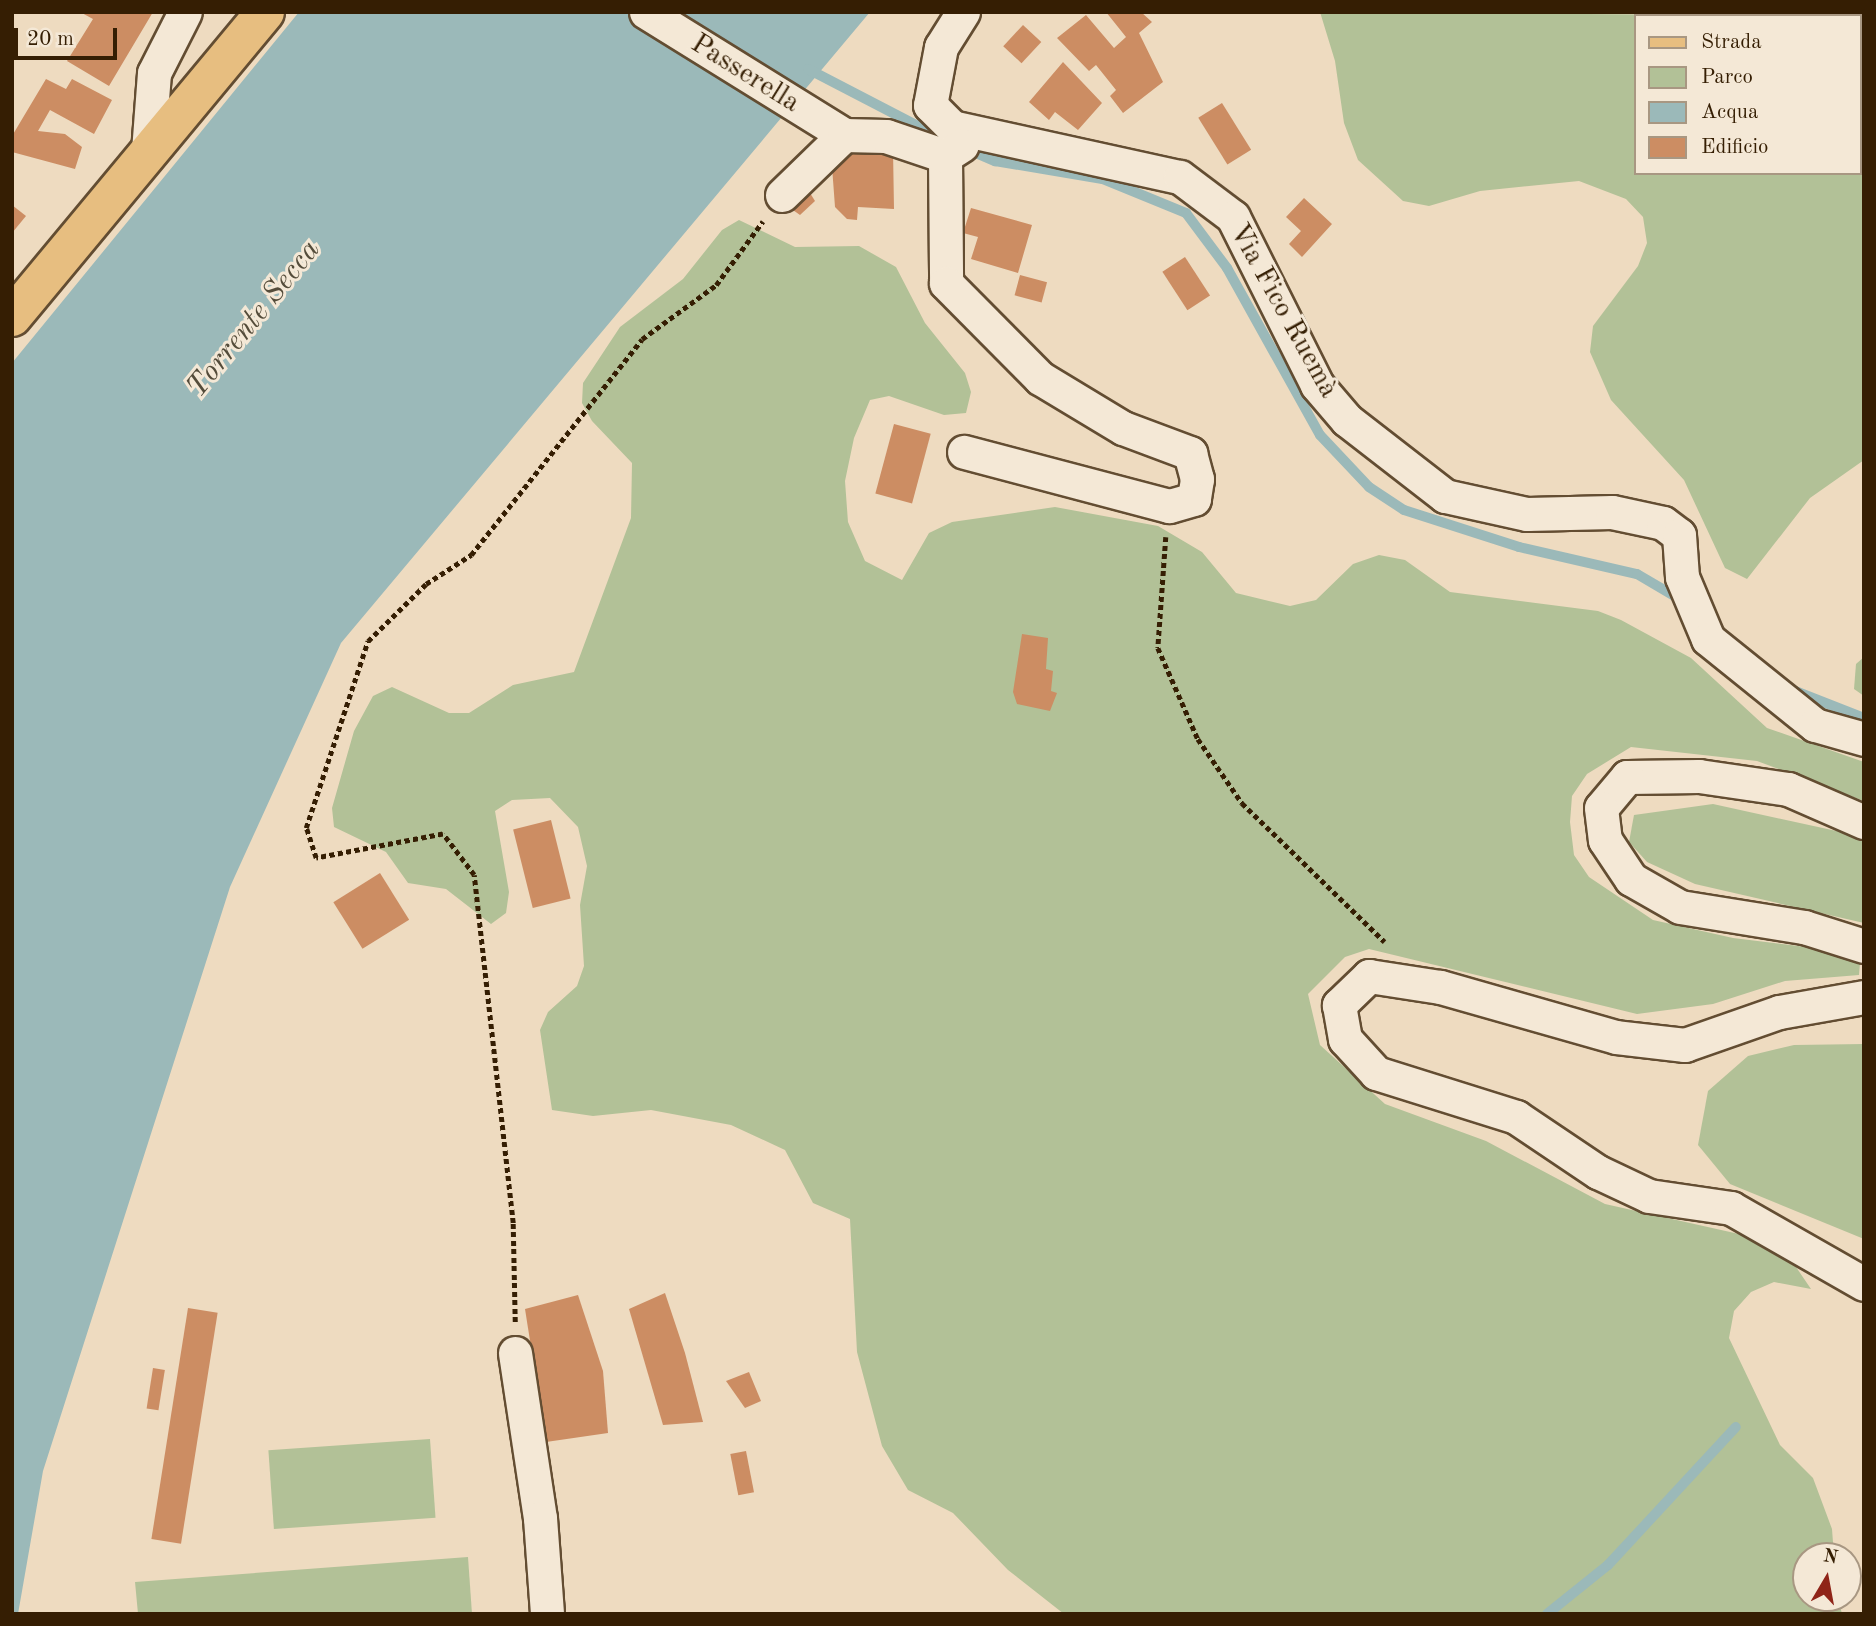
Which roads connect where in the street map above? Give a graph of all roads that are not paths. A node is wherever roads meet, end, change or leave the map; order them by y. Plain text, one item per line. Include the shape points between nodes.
1 (185, 12) edge
2 (265, 12) edge
3 (646, 12) edge
4 (963, 12) edge
5 (984, 132) junction
6 (844, 135) junction
7 (148, 151) junction
8 (945, 156) junction
9 (782, 195) road end
10 (12, 317) edge
11 (964, 452) dead end
12 (1864, 739) edge
13 (1864, 822) edge
14 (1864, 946) edge
15 (1864, 998) edge
16 (1864, 1283) edge
17 (515, 1353) road end
18 (547, 1614) edge

1 - 7 street via 154,73
2 - 7 main road
3 - 6 street, Passerella
4 - 5 street, Via Fico Ruemà via 941,47 930,105 952,127
5 - 8 street
5 - 12 street, Via Fico Ruemà via 1180,177 1233,216 1317,385 1347,420 1445,496 1527,514 1612,512 1663,523 1679,535 1682,577 1708,639 1815,725
6 - 8 street via 886,136
6 - 9 street
7 - 10 main road
8 - 11 street via 946,283 1040,378 1123,428 1190,453 1194,499 1169,506
13 - 14 street via 1788,789 1699,776 1627,777 1601,808 1605,840 1631,879 1680,907 1804,927
15 - 16 street via 1779,1012 1685,1045 1616,1037 1440,987 1369,976 1339,1005 1345,1039 1376,1073 1516,1117 1598,1172 1649,1196 1731,1208
17 - 18 street via 540,1518

